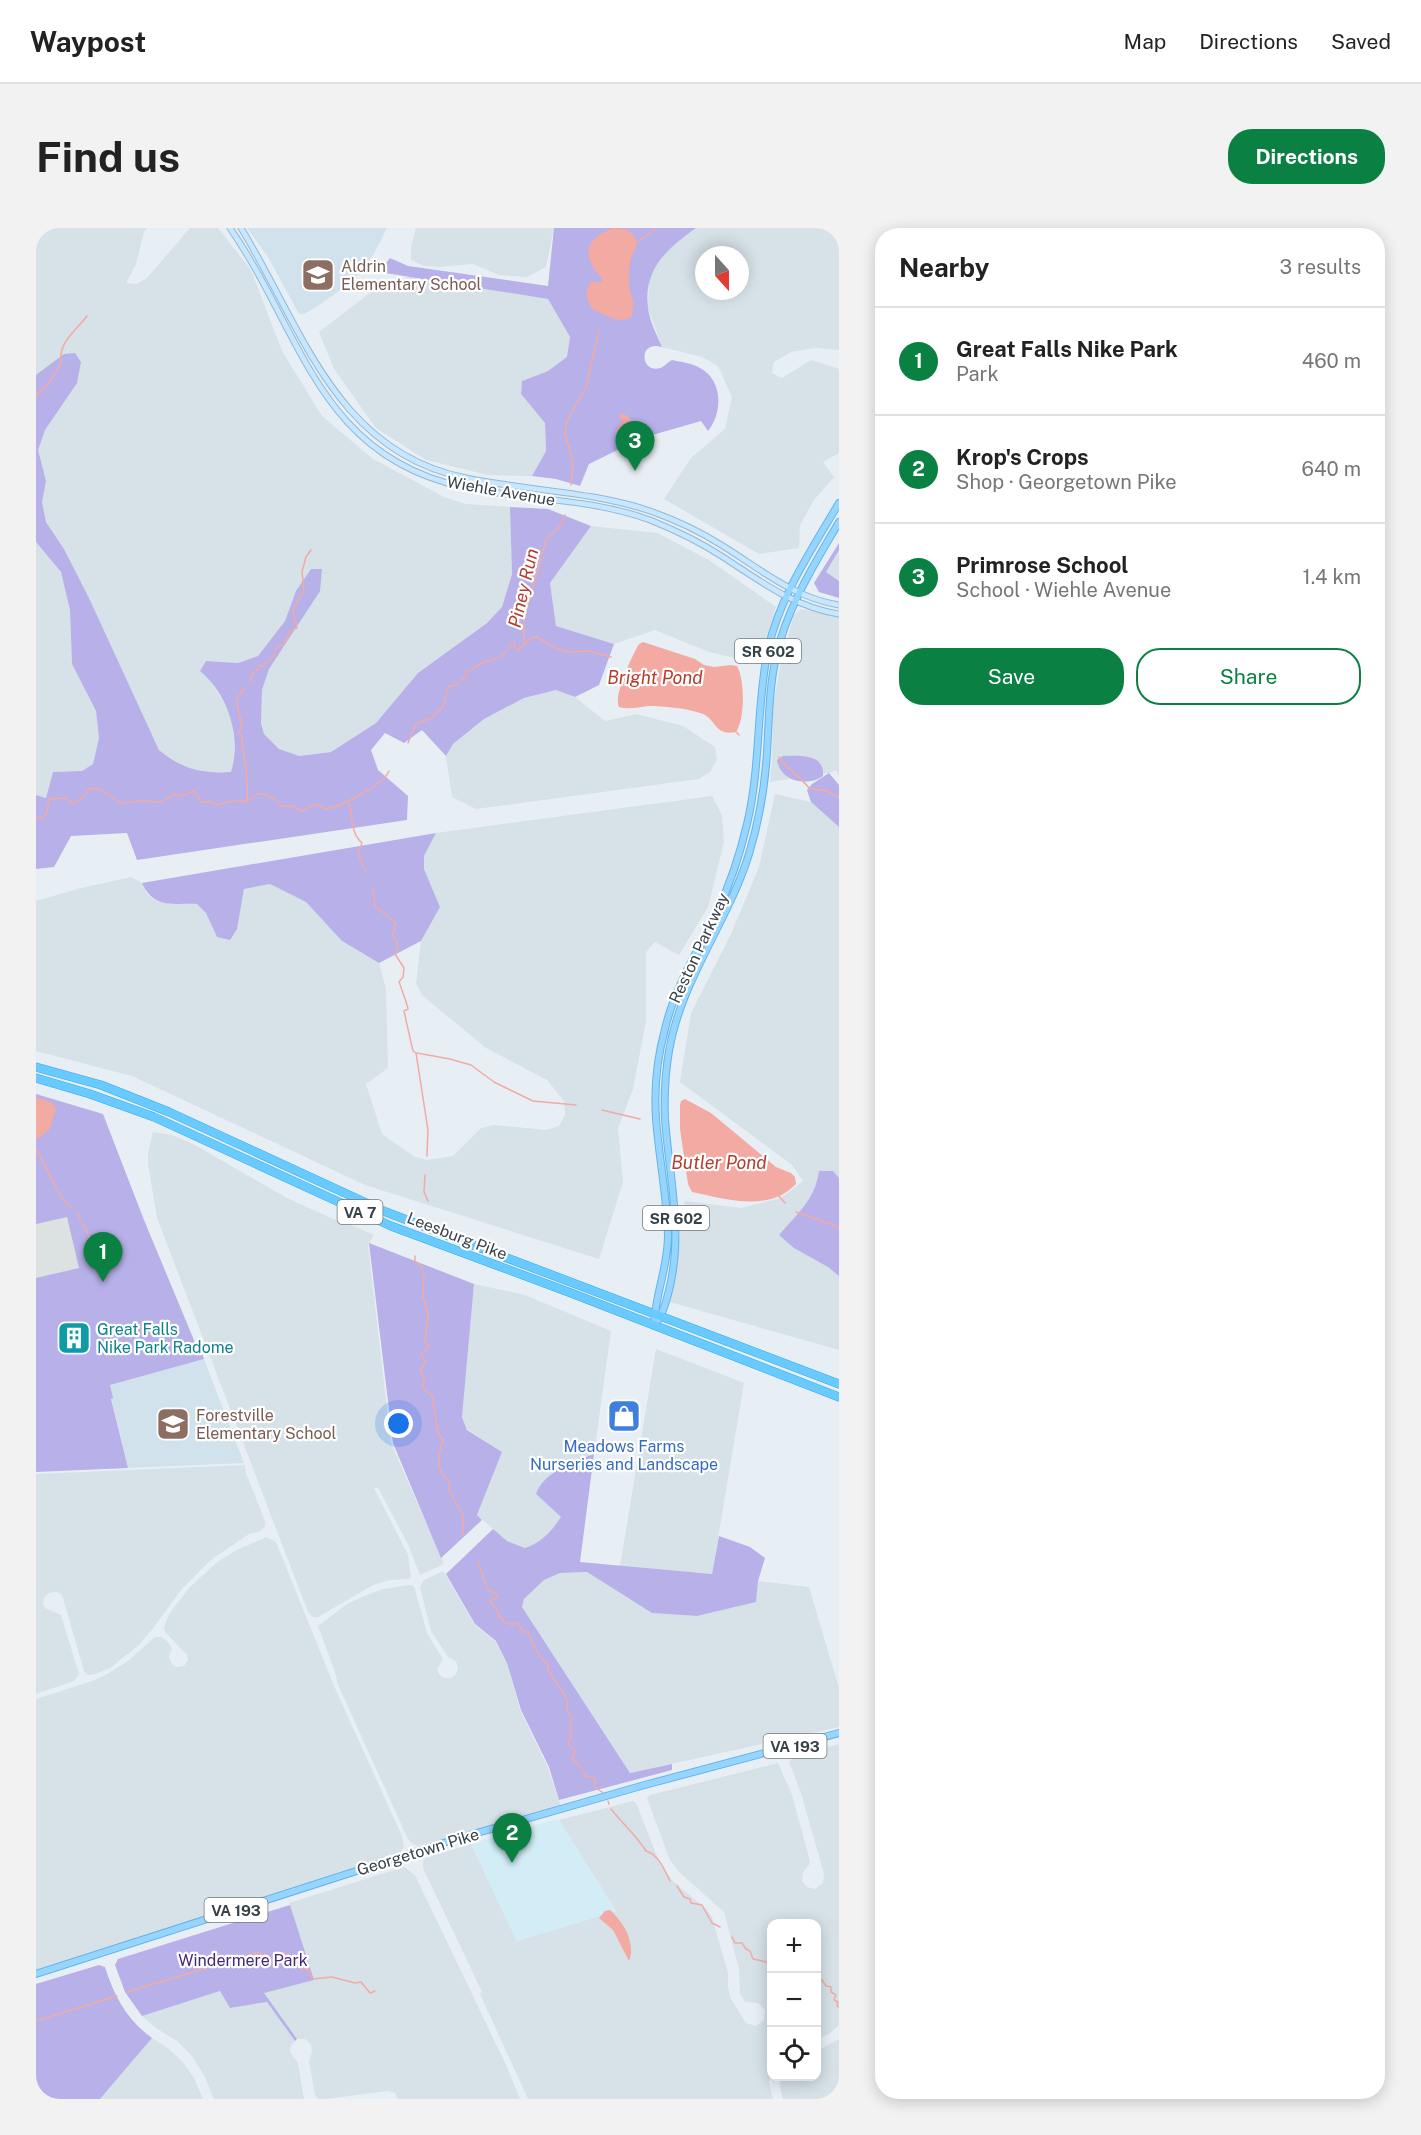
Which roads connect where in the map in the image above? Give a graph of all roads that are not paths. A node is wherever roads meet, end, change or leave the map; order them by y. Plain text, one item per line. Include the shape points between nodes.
1 (230, 228) edge
2 (241, 228) edge
3 (839, 503) edge
4 (839, 522) edge
5 (790, 590) junction
6 (798, 593) junction
7 (786, 597) junction
8 (794, 601) junction
9 (839, 605) edge
10 (839, 614) edge
11 (36, 1067) edge
12 (36, 1078) edge
13 (658, 1315) junction
14 (654, 1325) junction
15 (839, 1384) edge
16 (839, 1397) edge
17 (839, 1733) edge
18 (36, 1974) edge

1 - 7 main road, Wiehle Avenue via 324,394 361,436 392,459 434,479 479,490 648,519 708,547
2 - 5 main road, Wiehle Avenue via 331,387 370,431 408,458 448,474 480,481 627,504 684,524
3 - 5 main road, Reston Parkway / SR 602
4 - 6 main road, Reston Parkway / SR 602
5 - 6 main road, Wiehle Avenue
5 - 7 main road, Reston Parkway / SR 602
6 - 8 main road, Reston Parkway / SR 602
6 - 9 main road, Wiehle Avenue
7 - 8 main road, Wiehle Avenue
7 - 13 main road, Reston Parkway / SR 602 via 764,669 755,788 744,836 724,896 677,990 661,1046 656,1119 668,1251
8 - 10 main road, Wiehle Avenue
8 - 13 main road, Reston Parkway / SR 602 via 773,671 764,782 752,842 733,898 686,992 669,1050 665,1107 676,1240 672,1276
11 - 13 highway, Leesburg Pike / VA 7 via 101,1085 169,1112 386,1212
12 - 14 highway, Leesburg Pike / VA 7 via 154,1118 391,1226
13 - 14 main road, Reston Parkway / SR 602
13 - 15 highway, Leesburg Pike / VA 7
14 - 16 highway, Leesburg Pike / VA 7
17 - 18 main road, Georgetown Pike / VA 193 via 456,1839

